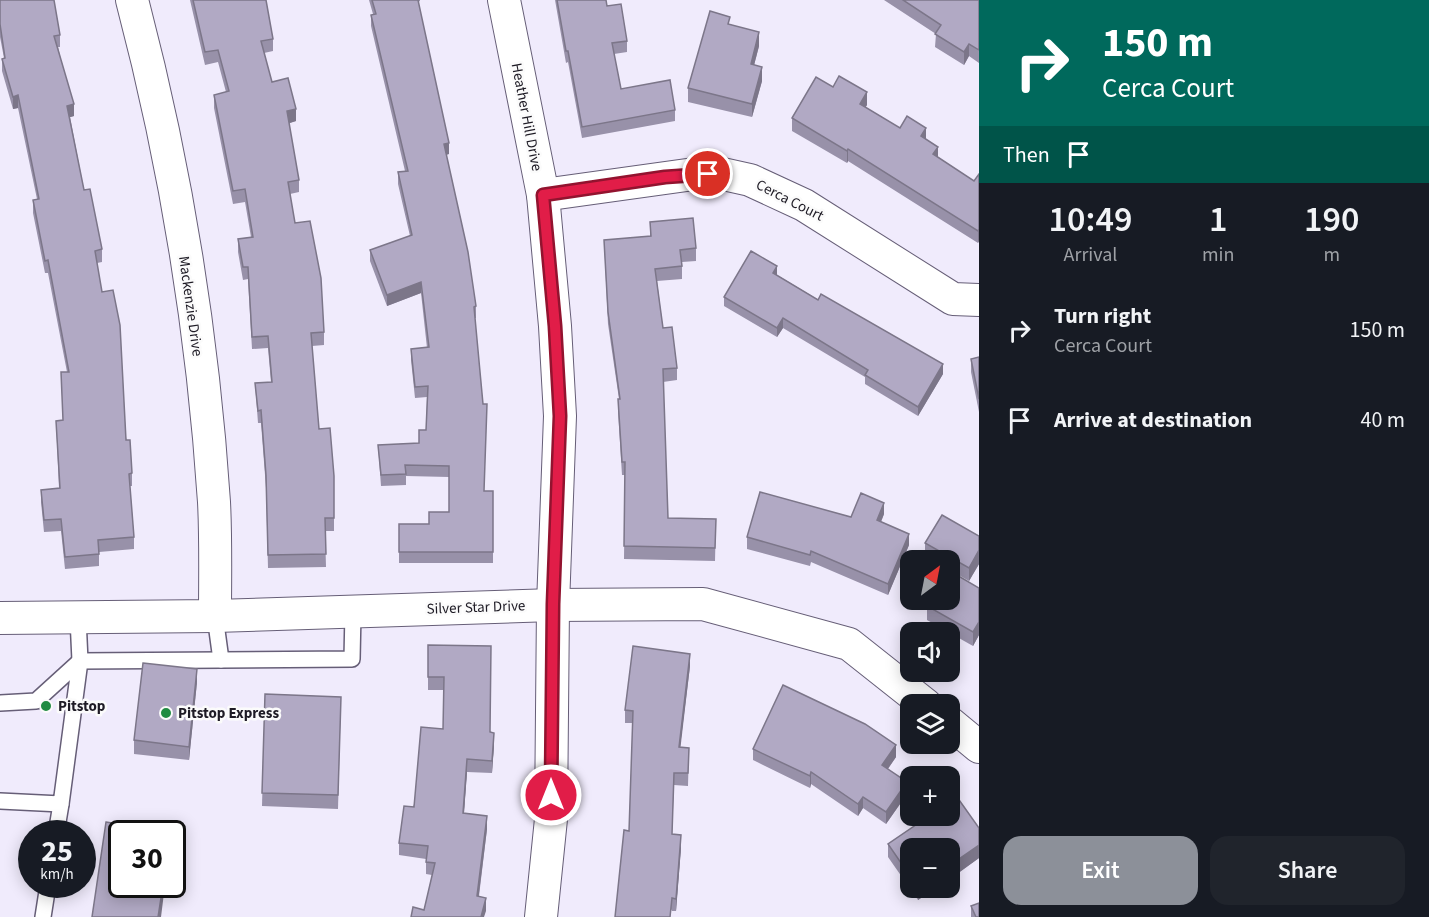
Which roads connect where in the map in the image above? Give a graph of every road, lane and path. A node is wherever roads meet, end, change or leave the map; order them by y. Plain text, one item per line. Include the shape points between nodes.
1 (132, 0) edge
2 (504, 0) edge
3 (543, 195) junction
4 (979, 300) edge
5 (553, 604) junction
6 (353, 612) junction
7 (215, 616) junction
8 (0, 618) edge
9 (78, 618) junction
10 (221, 660) junction
11 (80, 661) junction
12 (912, 694) edge
13 (0, 703) edge
14 (960, 731) edge
15 (979, 747) edge
16 (0, 801) edge
17 (61, 804) junction
18 (58, 820) edge
19 (46, 898) edge
20 (43, 917) edge
21 (541, 917) edge

1 - 7 street, Mackenzie Drive via 166,152 199,361 214,504
2 - 3 street, Heather Hill Drive
3 - 4 street, Cerca Court via 694,174 723,174 750,180 804,205 953,299
3 - 5 street, Heather Hill Drive via 560,416
5 - 6 street, Silver Star Drive
5 - 12 street, Silver Star Drive via 703,604 849,644
5 - 21 street, Heather Hill Drive via 551,819
6 - 7 street, Silver Star Drive
6 - 10 lane via 352,659
7 - 9 street, Silver Star Drive
7 - 10 lane
8 - 9 street, Silver Star Drive
9 - 11 lane
10 - 11 lane
11 - 13 lane via 36,701
11 - 17 lane
14 - 15 street
16 - 17 lane
17 - 18 lane
19 - 20 lane

